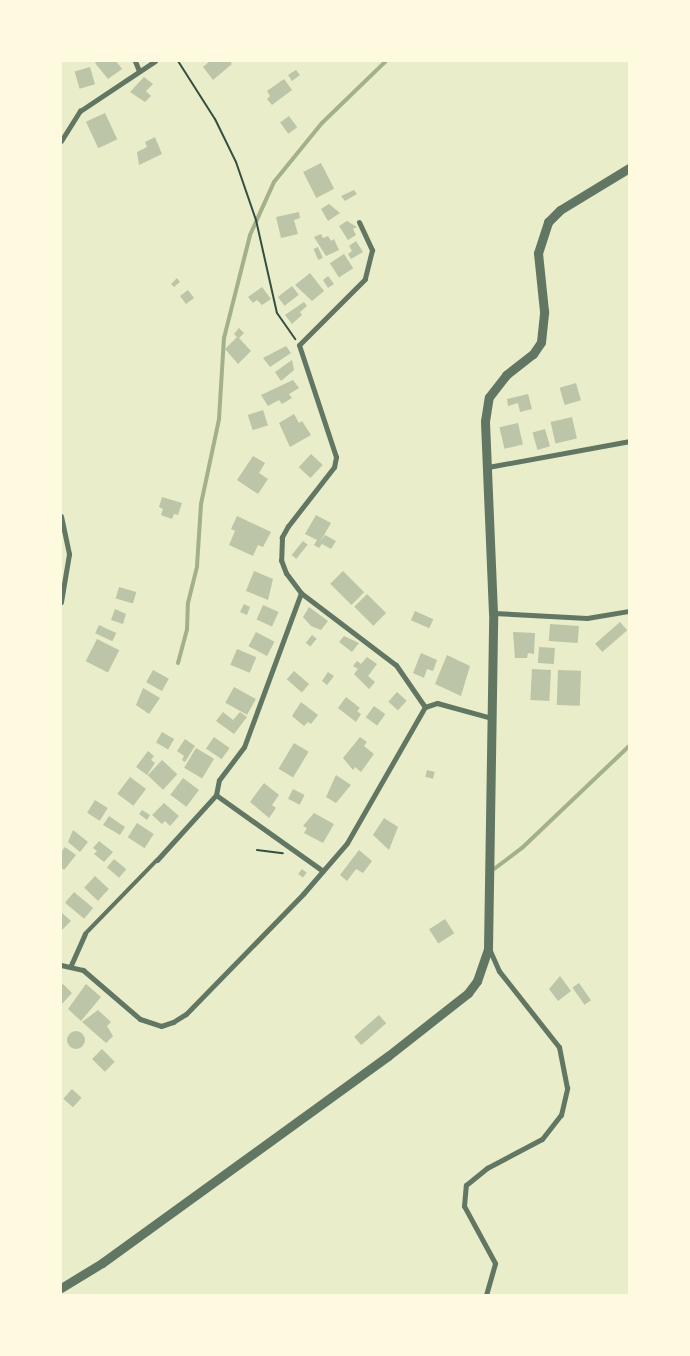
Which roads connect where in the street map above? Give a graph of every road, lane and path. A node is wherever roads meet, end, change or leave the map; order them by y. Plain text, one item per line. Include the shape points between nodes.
1 (135, 61) edge
2 (155, 61) edge
3 (178, 61) edge
4 (140, 71) junction
5 (61, 141) edge
6 (629, 168) edge
7 (359, 222) dead end
8 (300, 345) junction
9 (629, 441) edge
10 (488, 467) junction
11 (61, 516) edge
12 (301, 593) junction
13 (61, 602) edge
14 (629, 611) edge
15 (493, 612) junction
16 (425, 707) junction
17 (492, 718) junction
18 (216, 795) junction
19 (257, 850) dead end
20 (300, 855) junction
21 (156, 860) joint
22 (323, 871) junction
23 (85, 934) joint
24 (488, 949) junction
25 (71, 965) junction
26 (61, 966) edge
27 (61, 1288) edge
28 (486, 1295) edge

1 - 4 street
2 - 4 street
3 - 8 path via 215,119 236,162 256,220 277,313
4 - 5 street via 80,111
6 - 10 street via 560,210 548,222 538,253 544,311 541,342 533,354 506,375 489,397 485,421
7 - 8 street via 372,250 364,279
8 - 12 street via 336,457 334,467 282,538 281,560 286,574
9 - 10 street
10 - 15 street
11 - 13 street via 69,554
12 - 16 street via 396,665
12 - 18 street via 244,747 220,780
14 - 15 street via 587,618
15 - 17 street
16 - 17 street via 437,703
16 - 22 street via 347,843
17 - 24 street
18 - 20 street
18 - 21 street
19 - 20 path
20 - 22 street
21 - 23 lane
22 - 25 street via 186,1014 173,1022 161,1026 140,1019 83,970
23 - 25 street
24 - 27 street via 478,981 437,1017 102,1263
24 - 28 street via 505,980 559,1047 567,1088 561,1116 542,1138 487,1168 466,1185 464,1206 495,1263
25 - 26 street

